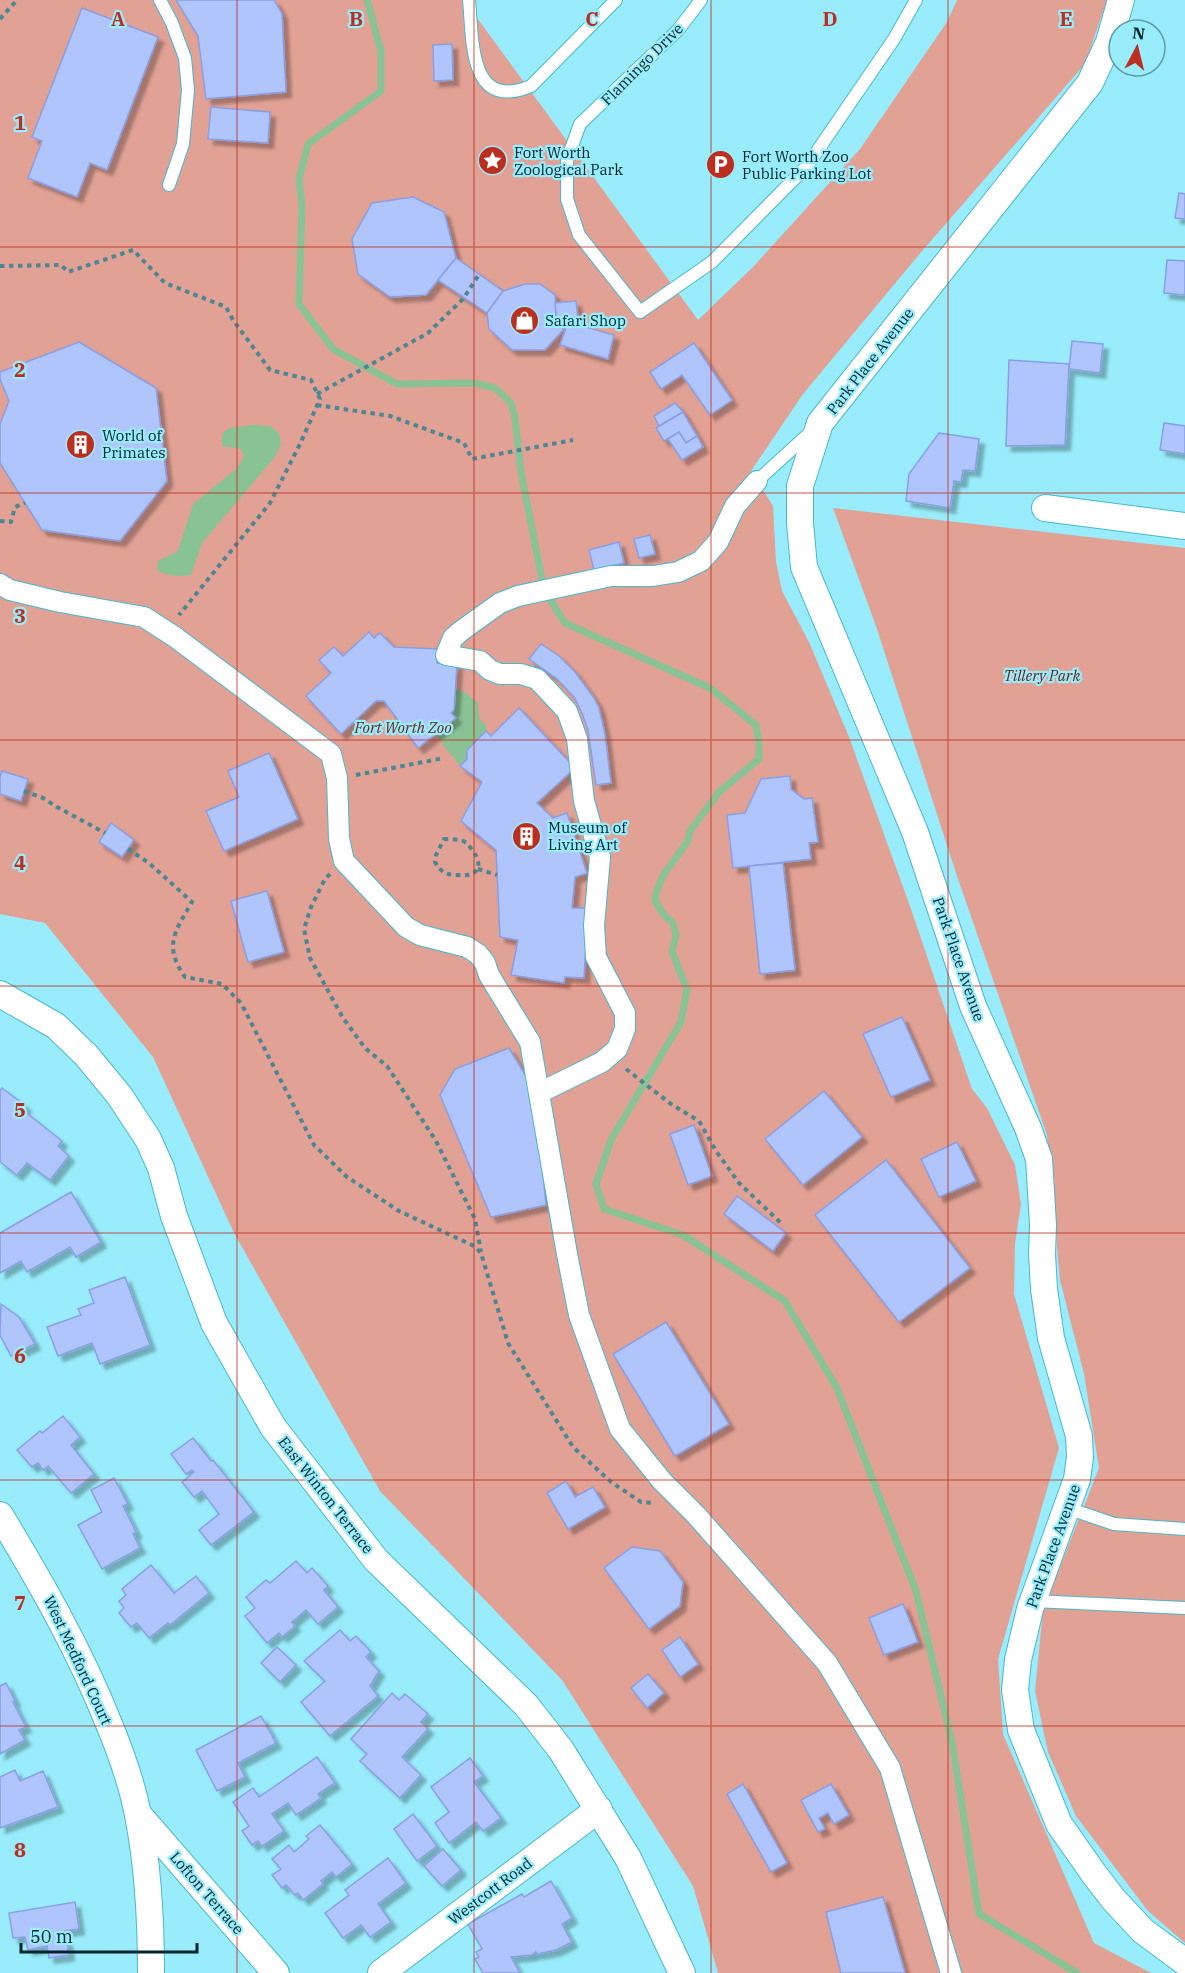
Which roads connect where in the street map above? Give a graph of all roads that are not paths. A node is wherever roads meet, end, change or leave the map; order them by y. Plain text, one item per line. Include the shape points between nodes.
1 (160, 0) edge
2 (469, 0) edge
3 (616, 0) edge
4 (701, 0) edge
5 (916, 0) edge
6 (1121, 0) edge
7 (169, 185) dead end
8 (820, 423) junction
9 (757, 481) joint
10 (1045, 508) dead end
11 (1185, 526) edge
12 (0, 584) edge
13 (4, 997) edge
14 (539, 1093) junction
15 (1067, 1508) junction
16 (0, 1515) edge
17 (1185, 1529) edge
18 (1033, 1601) junction
19 (1185, 1608) edge
20 (599, 1809) junction
21 (138, 1814) junction
22 (1185, 1962) edge
23 (151, 1973) edge
24 (276, 1973) edge
25 (381, 1973) edge
26 (682, 1973) edge
27 (951, 1973) edge

1 - 7 lane via 185,58 188,90 183,144
2 - 3 lane via 479,74 497,89 508,91 531,86
4 - 5 lane, Flamingo Drive via 678,30 580,124 567,160 567,199 579,235 640,312 712,262 807,166 894,39
6 - 8 street, Park Place Avenue via 1109,42 1090,83
8 - 9 lane
8 - 15 street, Park Place Avenue via 801,486 804,567 915,832 973,1006 1039,1159 1042,1254 1051,1338 1079,1436 1077,1479
9 - 14 street via 735,506 718,542 701,561 678,572 610,576 518,596 500,603 461,631 453,638 446,655 480,661 500,674 537,679 567,711 577,739 584,801 600,857 594,925 596,957 625,1013 625,1029 617,1049 602,1062
10 - 11 street
12 - 14 street via 60,602 144,617 331,754 337,778 339,839 344,861 406,927 478,954 530,1042
13 - 20 street, East Winton Terrace via 56,1026 86,1055 148,1139 214,1323 273,1427 376,1560 526,1705
14 - 27 street via 579,1315 620,1429 827,1663 890,1768
15 - 17 lane via 1114,1524
15 - 18 street, Park Place Avenue
16 - 21 street, West Medford Court via 51,1601 96,1691 124,1762
18 - 19 lane
18 - 22 street, Park Place Avenue via 1018,1660 1015,1690 1021,1730 1059,1824 1114,1900 1143,1931
20 - 25 street, Westcott Road
20 - 26 street, East Winton Terrace via 628,1858
21 - 23 street, West Medford Court via 147,1885
21 - 24 street, Lofton Terrace

